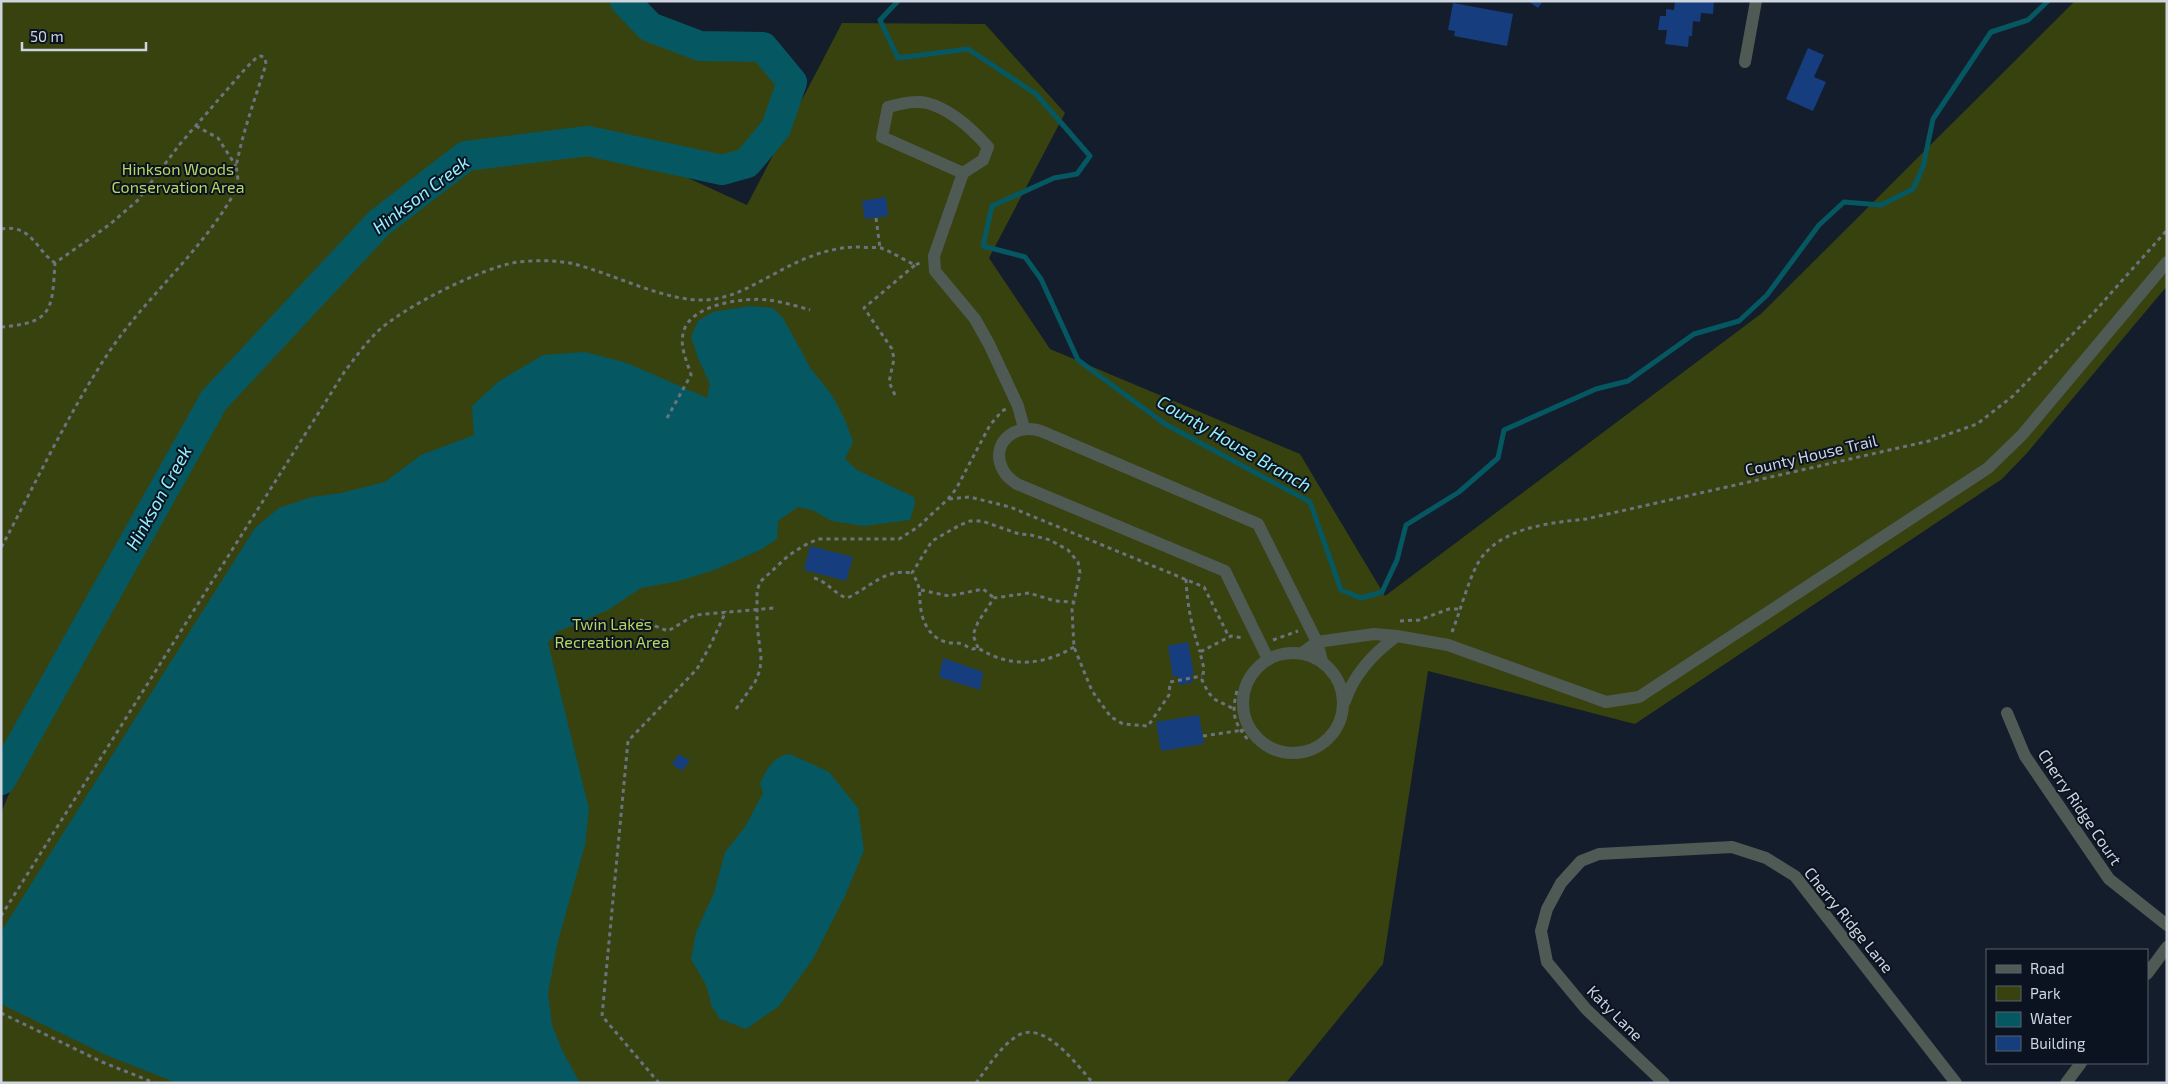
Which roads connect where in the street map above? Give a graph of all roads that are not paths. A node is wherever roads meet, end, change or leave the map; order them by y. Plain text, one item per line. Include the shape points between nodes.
1 (1756, 1) edge
2 (1745, 62) dead end
3 (963, 173) junction
4 (2167, 262) edge
5 (1024, 428) junction
6 (1397, 636) junction
7 (1317, 642) junction
8 (1302, 653) junction
9 (1268, 659) junction
10 (1322, 661) junction
11 (1344, 706) junction
12 (2007, 713) dead end
13 (2167, 925) edge
14 (2167, 948) edge
15 (1547, 962) joint
16 (2148, 973) edge
17 (2080, 1064) edge
18 (1664, 1083) edge
19 (1956, 1083) edge
20 (2066, 1083) edge

1 - 2 street
3 - 3 street via 983,160 988,147 975,132 928,103 908,102 888,107 882,137
3 - 5 street via 934,256 935,271 975,319 990,344 1018,406
4 - 6 street via 2022,435 1988,468 1639,697 1606,702 1448,645
5 - 7 street via 1041,431 1258,524
5 - 9 street via 1014,431 1001,446 999,458 1006,476 1017,484 1225,571
6 - 7 street via 1374,634
6 - 11 street via 1350,685
7 - 8 street
7 - 10 street
8 - 9 street via 1284,653
8 - 10 street
9 - 11 street via 1246,682 1243,698 1246,733 1274,750 1305,752 1320,746 1332,735
10 - 11 street via 1334,673 1342,689
12 - 13 street, Cherry Ridge Court via 2025,756 2109,879
14 - 16 street
15 - 18 street, Katy Lane via 1586,1009
15 - 19 street, Cherry Ridge Lane via 1541,931 1547,909 1560,883 1581,861 1599,854 1732,847 1766,858 1795,876
17 - 20 street

